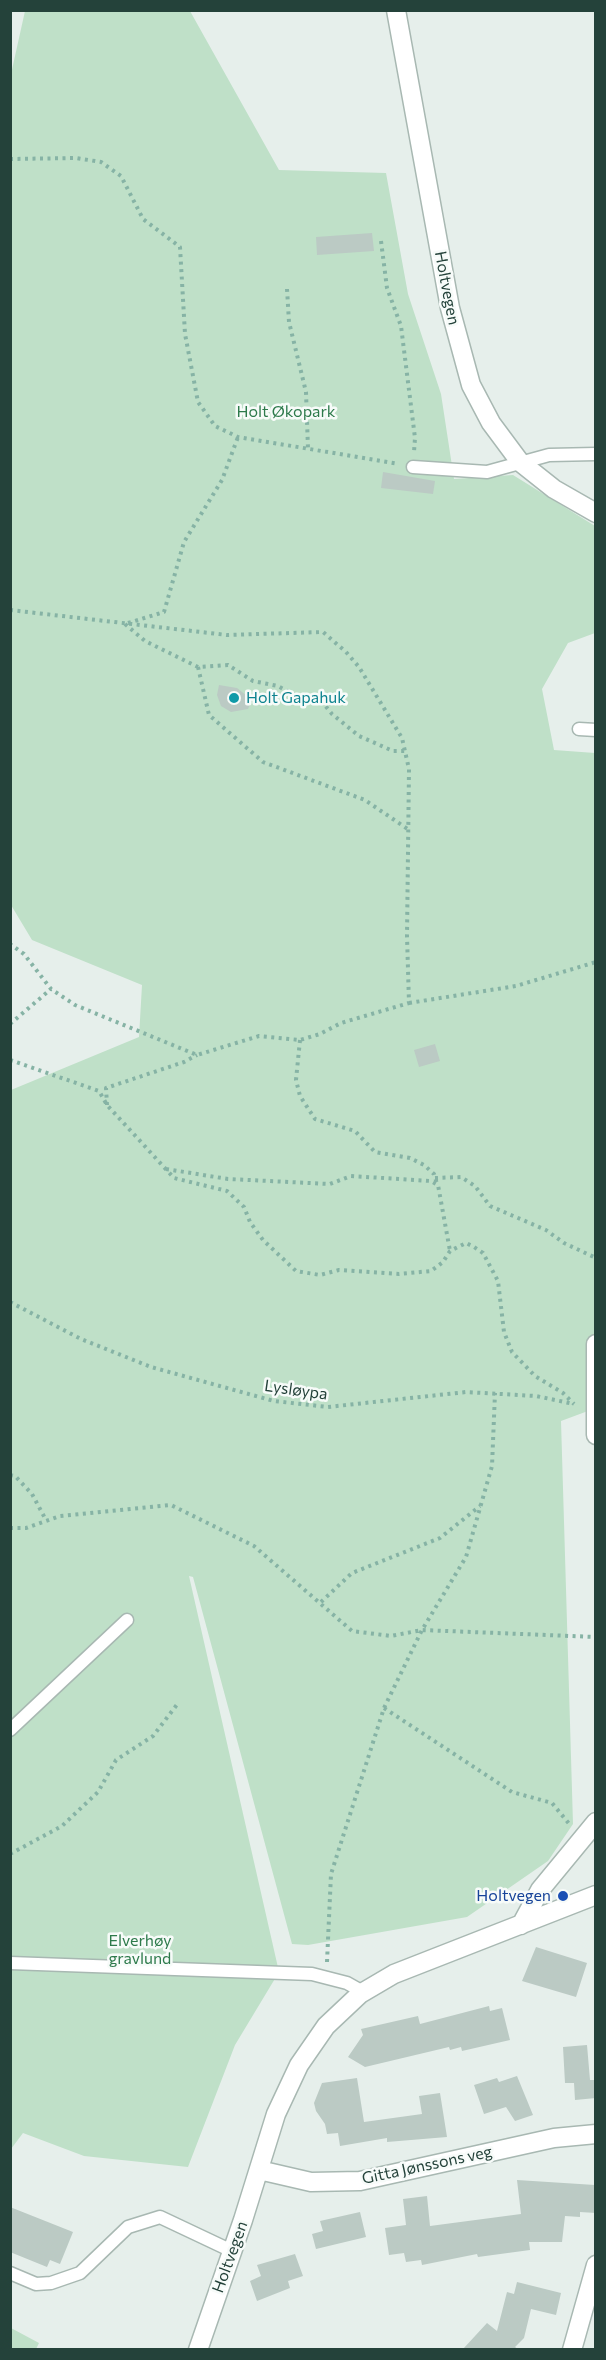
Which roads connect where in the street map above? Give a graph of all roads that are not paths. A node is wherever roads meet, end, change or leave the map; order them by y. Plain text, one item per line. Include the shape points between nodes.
1 (396, 10) edge
2 (596, 454) edge
3 (520, 462) junction
4 (413, 467) road end
5 (596, 513) edge
6 (579, 729) dead end
7 (596, 730) edge
8 (596, 1344) edge
9 (596, 1435) edge
10 (127, 1620) dead end
11 (10, 1730) edge
12 (596, 1822) edge
13 (596, 1895) edge
14 (521, 1925) junction
15 (10, 1963) edge
16 (363, 1992) junction
17 (596, 2134) edge
18 (260, 2170) junction
19 (231, 2251) junction
20 (596, 2265) edge
21 (10, 2273) edge
22 (198, 2349) edge
23 (572, 2349) edge

1 - 3 street, Holtvegen via 463,363 484,411
2 - 3 lane via 549,455
3 - 4 lane via 487,472
3 - 5 street, Holtvegen via 554,489
6 - 7 lane
8 - 9 street
10 - 11 lane
12 - 14 street via 540,1890
13 - 14 street, Holtvegen
14 - 16 street, Holtvegen via 394,1974
15 - 16 lane via 292,1973 327,1977
16 - 18 street, Holtvegen via 326,2026 299,2065 276,2114
17 - 18 street, Gitta Jønssons veg via 554,2138 360,2181 310,2182
18 - 19 street, Holtvegen
19 - 21 lane via 160,2217 128,2227 80,2273 36,2284
19 - 22 street, Holtvegen
20 - 23 street

